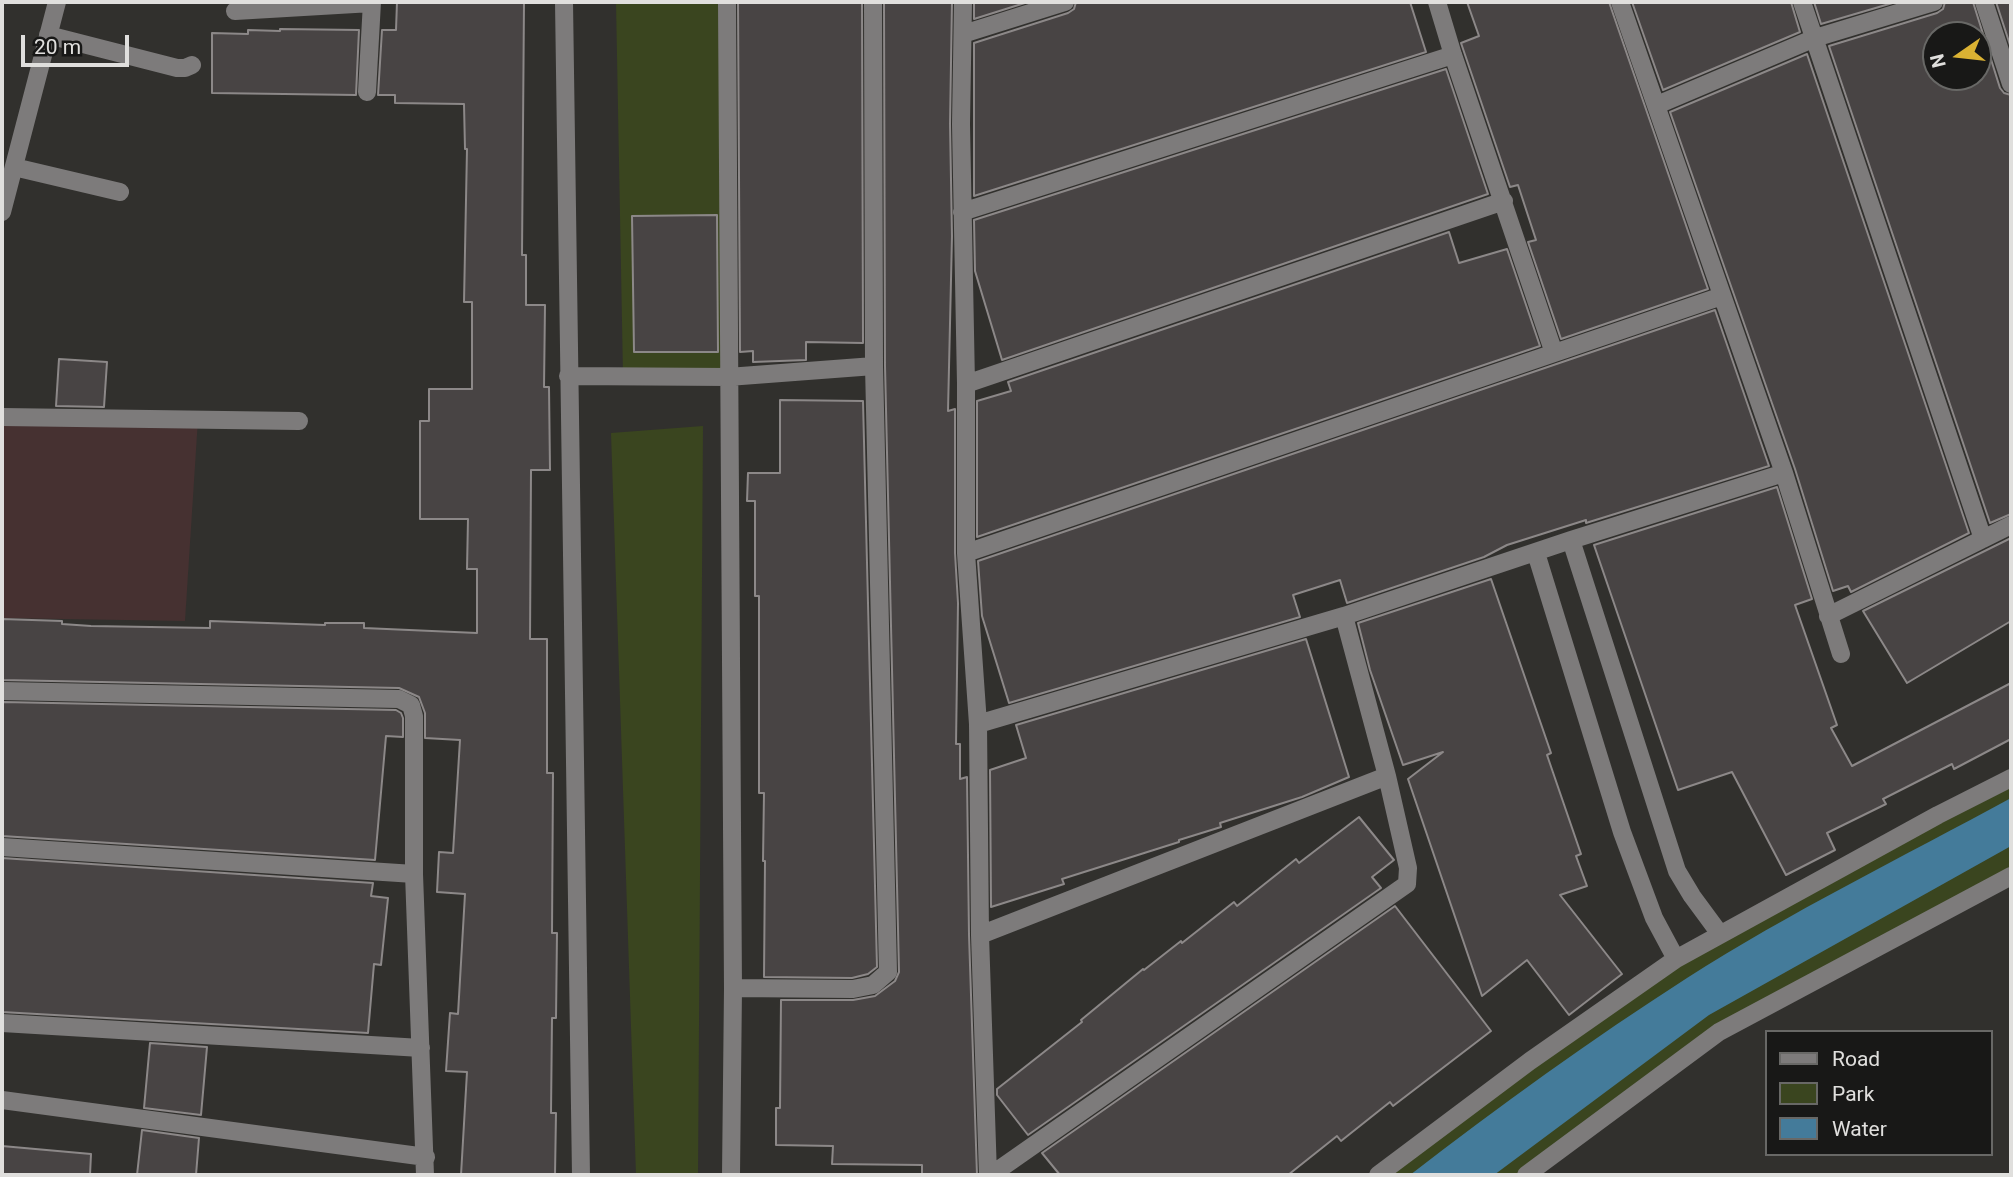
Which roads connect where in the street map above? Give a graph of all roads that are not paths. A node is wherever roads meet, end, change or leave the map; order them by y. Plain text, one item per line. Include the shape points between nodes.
1 (57, 2) edge
2 (372, 2) edge
3 (564, 2) edge
4 (727, 2) edge
5 (873, 2) edge
6 (963, 2) edge
7 (1065, 2) edge
8 (1437, 2) edge
9 (1620, 2) edge
10 (1802, 2) edge
11 (1934, 2) edge
12 (1984, 2) edge
13 (235, 11) dead end
14 (963, 34) junction
15 (48, 35) junction
16 (1815, 38) junction
17 (1453, 55) junction
18 (192, 65) dead end
19 (2011, 84) edge
20 (367, 92) dead end
21 (1657, 105) junction
22 (14, 167) junction
23 (120, 192) dead end
24 (1504, 201) junction
25 (2, 212) edge
26 (962, 212) junction
27 (1722, 296) junction
28 (1554, 353) junction
29 (874, 366) junction
30 (568, 376) junction
31 (728, 377) junction
32 (966, 384) junction
33 (2, 417) edge
34 (299, 421) dead end
35 (1784, 473) junction
36 (2011, 525) edge
37 (1983, 539) junction
38 (1571, 540) junction
39 (1536, 553) junction
40 (966, 554) junction
41 (1828, 615) junction
42 (1344, 616) junction
43 (1841, 654) dead end
44 (2, 691) edge
45 (978, 724) junction
46 (1387, 776) junction
47 (2011, 778) edge
48 (2, 846) edge
49 (414, 874) junction
50 (2011, 876) edge
51 (1720, 934) junction
52 (980, 936) junction
53 (1676, 959) junction
54 (733, 988) junction
55 (2, 1023) edge
56 (421, 1048) junction
57 (2, 1100) edge
58 (425, 1166) edge
59 (581, 1175) edge
60 (731, 1175) edge
61 (990, 1175) edge
62 (1378, 1175) edge
63 (1526, 1175) edge

1 - 15 street
2 - 13 street
2 - 20 street
3 - 30 street
4 - 31 street
5 - 29 street
6 - 14 street
7 - 14 street
8 - 17 street
9 - 21 street
10 - 16 street
11 - 16 street
12 - 19 street
14 - 26 street
15 - 18 street via 177,68
15 - 22 street
16 - 21 street
16 - 37 street
17 - 24 street
17 - 26 street
21 - 27 street
22 - 23 street
22 - 25 street
24 - 28 street
24 - 32 street
26 - 32 street
27 - 28 street
27 - 35 street
28 - 40 street
29 - 31 street
29 - 54 street via 888,972 873,985 853,989
30 - 31 street
30 - 59 street
31 - 54 street
32 - 40 street
33 - 34 street
35 - 38 street
35 - 41 street
36 - 37 street
37 - 41 street
38 - 39 street
38 - 51 street via 1677,871
39 - 42 street
39 - 53 street via 1622,832 1654,918
40 - 45 street
41 - 43 street
42 - 45 street
42 - 46 street
44 - 49 street via 399,699 411,705 414,716
45 - 52 street
46 - 52 street
46 - 61 street via 1408,868 1407,884
47 - 51 street
48 - 49 street
49 - 56 street
50 - 63 street via 1719,1032
51 - 53 street
52 - 61 street
53 - 62 street
54 - 60 street
55 - 56 street
56 - 58 street
57 - 58 street

